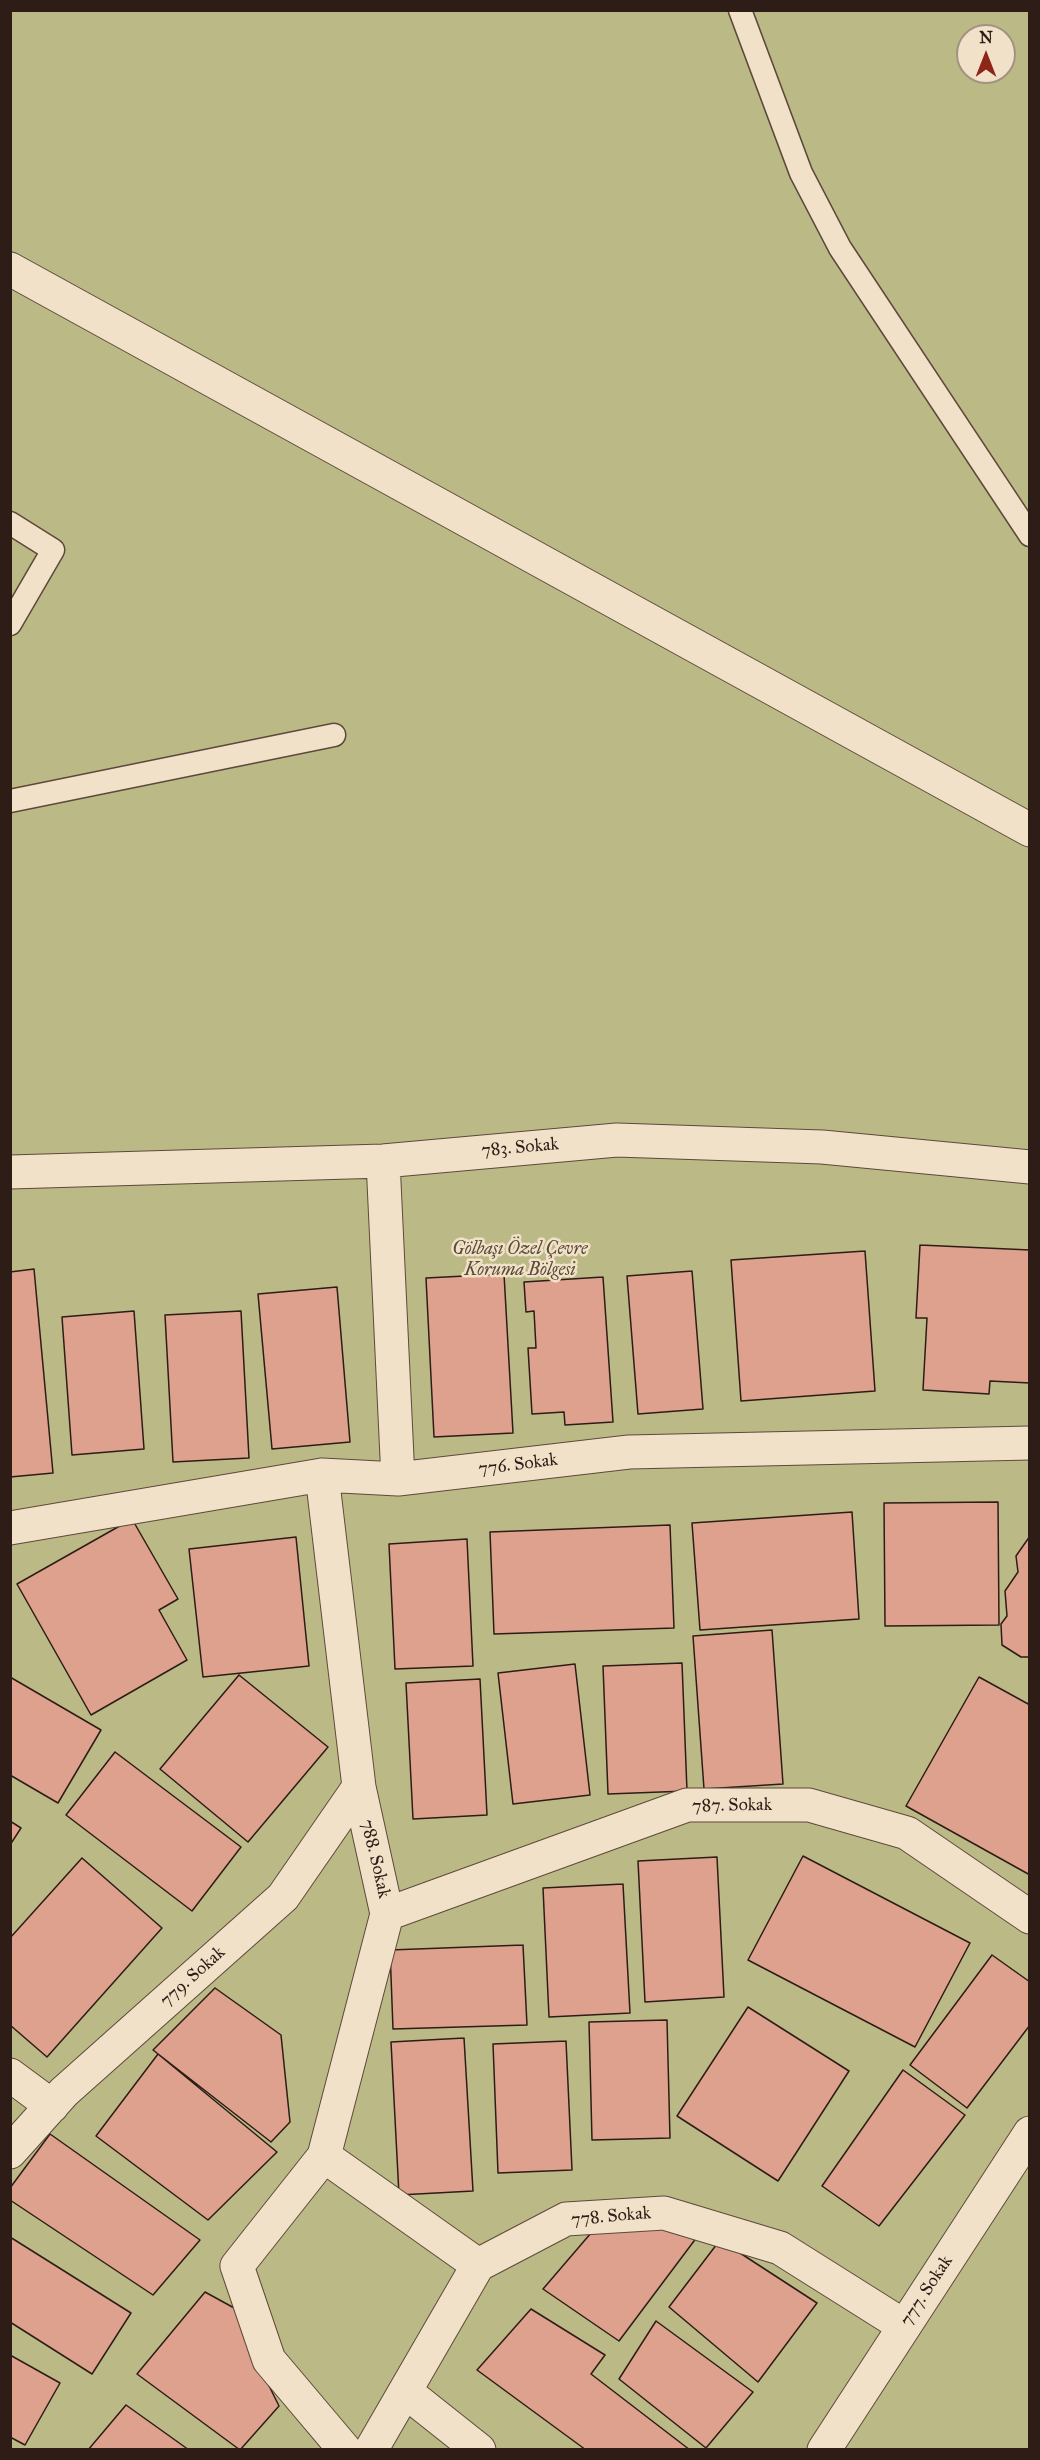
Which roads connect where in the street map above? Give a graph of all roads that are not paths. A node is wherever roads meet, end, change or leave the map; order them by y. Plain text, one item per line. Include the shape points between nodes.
1 (740, 10) edge
2 (10, 269) edge
3 (10, 524) edge
4 (1029, 535) edge
5 (10, 624) edge
6 (334, 735) dead end
7 (10, 801) edge
8 (1029, 830) edge
9 (383, 1161) junction
10 (1029, 1167) edge
11 (10, 1172) edge
12 (1029, 1443) edge
13 (322, 1475) junction
14 (398, 1479) junction
15 (10, 1528) edge
16 (358, 1787) junction
17 (387, 1914) junction
18 (1029, 1917) edge
19 (10, 2076) edge
20 (52, 2106) junction
21 (1029, 2133) edge
22 (10, 2152) edge
23 (324, 2156) junction
24 (477, 2265) junction
25 (904, 2326) junction
26 (406, 2392) junction
27 (345, 2450) edge
28 (371, 2450) edge
29 (478, 2450) edge
30 (824, 2450) edge

1 - 4 lane via 801,173 840,248
2 - 8 street
3 - 5 lane via 53,550
6 - 7 lane
9 - 10 street, 783. Sokak via 617,1140 822,1147
9 - 11 street, 783. Sokak
9 - 14 street
12 - 14 street, 776. Sokak via 629,1452
13 - 14 street, 776. Sokak
13 - 15 street, 776. Sokak
13 - 16 street, 788. Sokak
16 - 17 street, 788. Sokak
16 - 20 street, 779. Sokak via 283,1897 63,2092
17 - 18 street, 787. Sokak via 687,1805 809,1805 907,1833
17 - 23 street, 788. Sokak
19 - 20 street
20 - 22 street, 779. Sokak
21 - 25 street, 777. Sokak
23 - 24 street
23 - 27 street via 237,2266 269,2360
24 - 25 street, 778. Sokak via 566,2219 664,2213 780,2248
24 - 26 street
25 - 30 street, 777. Sokak
26 - 28 street
26 - 29 street

